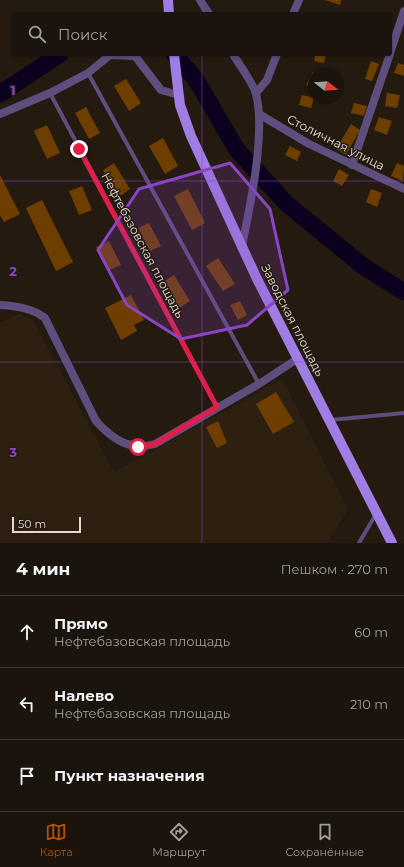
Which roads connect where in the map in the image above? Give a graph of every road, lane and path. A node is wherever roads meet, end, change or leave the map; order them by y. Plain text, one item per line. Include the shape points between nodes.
1 (200, 0) edge
2 (299, 0) edge
3 (168, 1) edge
4 (404, 11) edge
5 (169, 12) edge
6 (208, 12) edge
7 (294, 12) edge
8 (392, 47) edge
9 (109, 56) edge
10 (135, 56) edge
11 (174, 56) edge
12 (234, 56) edge
13 (276, 56) edge
14 (389, 56) edge
15 (88, 73) junction
16 (256, 92) junction
17 (50, 93) junction
18 (180, 100) junction
19 (0, 114) edge
20 (259, 114) junction
21 (352, 165) junction
22 (404, 188) edge
23 (242, 246) junction
24 (0, 305) edge
25 (297, 360) junction
26 (259, 384) junction
27 (217, 407) junction
28 (404, 413) edge
29 (330, 420) junction
30 (377, 512) junction
31 (359, 543) edge
32 (392, 543) edge

1 - 6 street
2 - 7 street
3 - 5 main road
4 - 8 street
9 - 15 street
10 - 18 street via 161,90
11 - 18 main road, Заводская площадь
12 - 16 street
13 - 16 street via 267,80
14 - 21 street
15 - 17 street
15 - 26 lane
16 - 20 street
17 - 19 street
17 - 27 lane, Нефтебазовская площадь
18 - 23 main road, Заводская площадь via 191,136
20 - 21 street, Столичная улица via 309,144
20 - 23 street via 252,198
21 - 22 street, Столичная улица
23 - 25 main road, Заводская площадь
24 - 27 street via 33,311 45,318 96,421 105,431 133,446 155,444
25 - 26 street
25 - 29 main road, Заводская площадь
26 - 27 street
28 - 29 lane
29 - 30 main road, Заводская площадь
30 - 31 lane
30 - 32 main road, Заводская площадь

